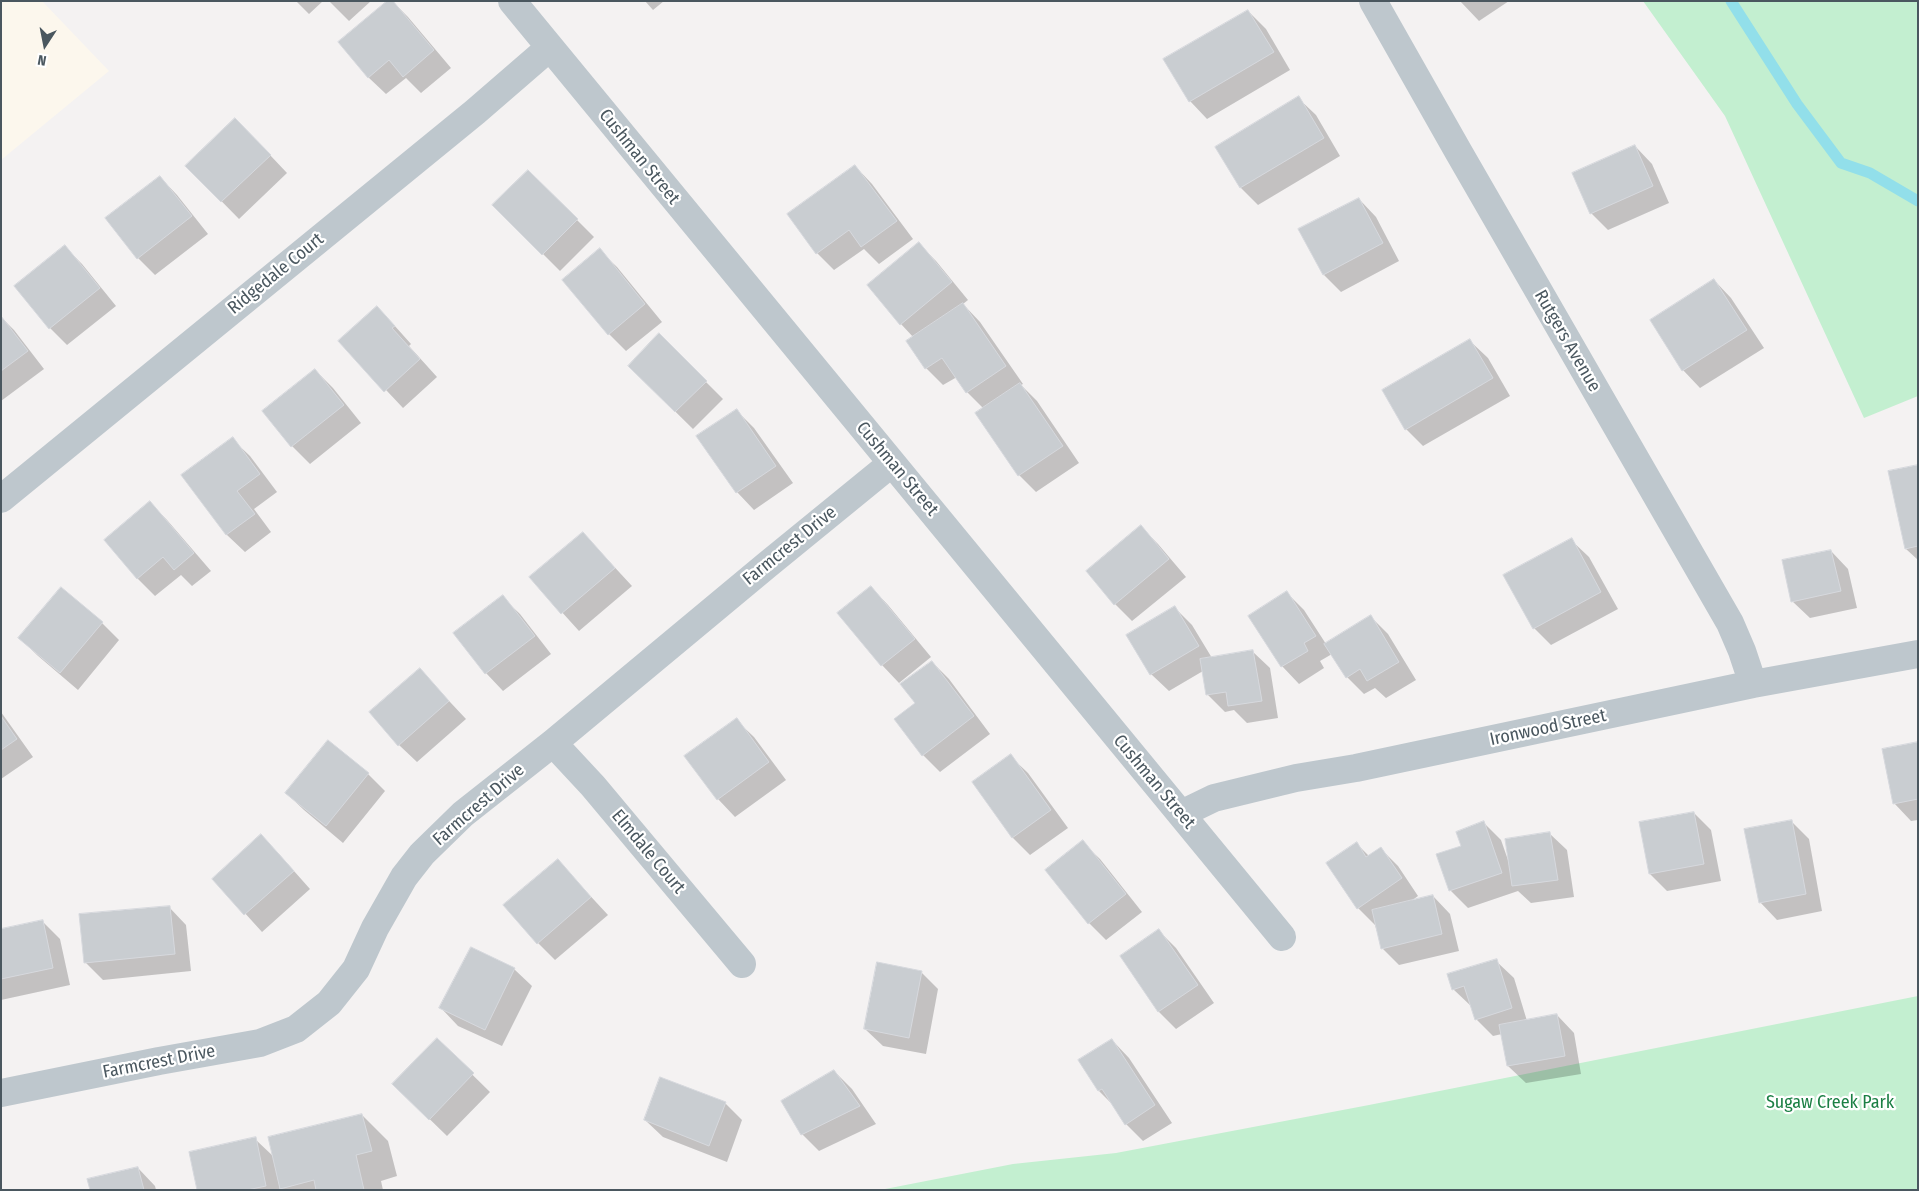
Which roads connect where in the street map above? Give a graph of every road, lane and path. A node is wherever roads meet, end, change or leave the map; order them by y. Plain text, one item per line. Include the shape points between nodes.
1 (512, 1) edge
2 (1373, 1) edge
3 (549, 48) junction
4 (892, 464) junction
5 (1, 499) edge
6 (1918, 654) edge
7 (1753, 684) junction
8 (553, 743) junction
9 (1181, 814) junction
10 (1282, 937) dead end
11 (742, 964) dead end
12 (1, 1093) edge

1 - 3 street, Cushman Street
2 - 7 street, Rutgers Avenue via 1730,623
3 - 4 street, Cushman Street
3 - 5 street, Ridgedale Court
4 - 8 street, Farmcrest Drive
4 - 9 street, Cushman Street
6 - 7 street, Ironwood Street
7 - 9 street, Ironwood Street via 1296,778 1214,798
8 - 11 street, Elmdale Court
8 - 12 street, Farmcrest Drive via 463,814 422,854 404,877 356,969 329,1003 296,1029 260,1043
9 - 10 street, Cushman Street

